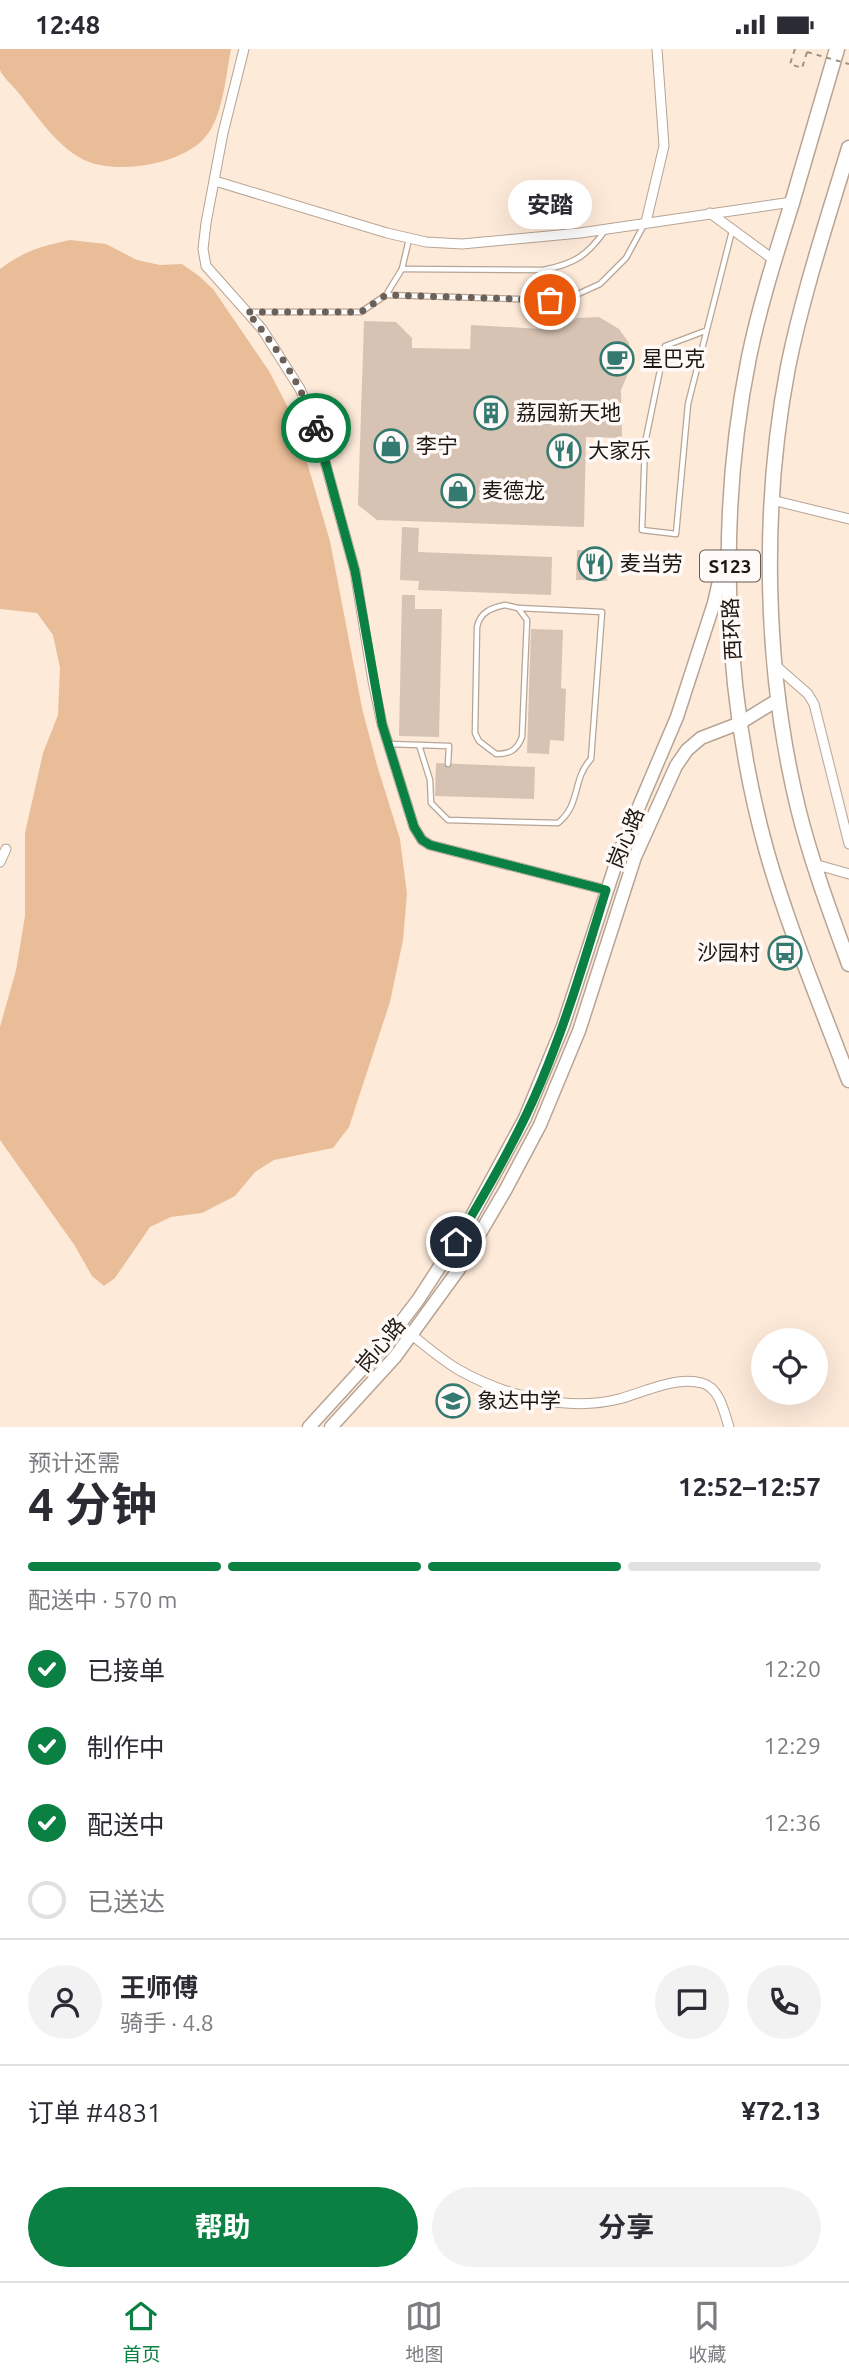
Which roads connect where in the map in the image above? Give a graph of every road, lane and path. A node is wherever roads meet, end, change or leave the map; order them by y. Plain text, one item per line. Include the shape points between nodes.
1 (244, 49) edge
2 (657, 49) edge
3 (795, 49) edge
4 (837, 49) edge
5 (849, 64) edge
6 (849, 148) edge
7 (215, 181) junction
8 (792, 202) junction
9 (710, 213) junction
10 (646, 222) junction
11 (607, 229) junction
12 (732, 230) junction
13 (409, 238) junction
14 (774, 260) junction
15 (402, 269) junction
16 (386, 295) junction
17 (247, 312) junction
18 (705, 331) junction
19 (772, 500) junction
20 (731, 516) junction
21 (849, 519) edge
22 (518, 608) junction
23 (775, 664) junction
24 (779, 699) junction
25 (740, 723) junction
26 (388, 744) junction
27 (419, 744) junction
28 (448, 764) dead end
29 (849, 843) edge
30 (6, 849) dead end
31 (0, 862) edge
32 (814, 865) junction
33 (849, 874) edge
34 (606, 890) junction
35 (849, 964) edge
36 (849, 1080) edge
37 (412, 1335) junction
38 (309, 1427) edge
39 (331, 1427) edge
40 (729, 1427) edge

1 - 7 street
2 - 10 street via 664,146
3 - 5 path, bridge via 790,64 802,68 807,53
4 - 8 main road, 西环路 / S123
6 - 19 main road, 西环路 / S123 via 793,344
7 - 13 street
7 - 17 street via 203,249 206,266
8 - 9 street
8 - 14 main road, 西环路 / S123
9 - 10 street
9 - 12 street
10 - 11 street
10 - 16 lane via 626,258 600,284 578,295 550,300
11 - 13 street via 462,244
11 - 15 lane via 578,260 544,270
12 - 14 street
12 - 18 lane
13 - 15 lane
14 - 20 main road, 西环路 / S123 via 743,394
15 - 16 lane
16 - 17 lane via 361,312
17 - 26 street via 300,389 316,426 355,571
18 - 18 lane via 688,404 676,534 642,530 645,443 665,346
19 - 21 street
19 - 23 main road, 西环路 / S123
20 - 25 main road, 西环路 / S123 via 731,624
20 - 34 street, 岗心路 via 714,603 677,717
22 - 22 lane via 493,607 478,620 475,733 478,741 496,754 514,750 522,737 527,620
22 - 27 lane via 602,612 591,759 584,767 570,814 558,823 448,820 431,803 430,780
23 - 24 main road, 西环路 / S123
23 - 29 street via 814,704
24 - 25 street, 岗心路
24 - 32 main road, 西环路 / S123 via 791,776
25 - 36 main road, 西环路 / S123 via 774,876
25 - 37 street, 岗心路 via 701,738 676,766 635,857 579,1031 540,1125 459,1269
26 - 27 lane
26 - 34 street via 422,840
27 - 28 lane via 449,745
30 - 31 street
32 - 33 street
32 - 35 main road, 西环路 / S123
34 - 38 street, 岗心路 via 563,1026 525,1118 491,1182 418,1300
37 - 39 street, 岗心路
37 - 40 street via 477,1379 552,1402 598,1403 671,1383 699,1382 718,1394

